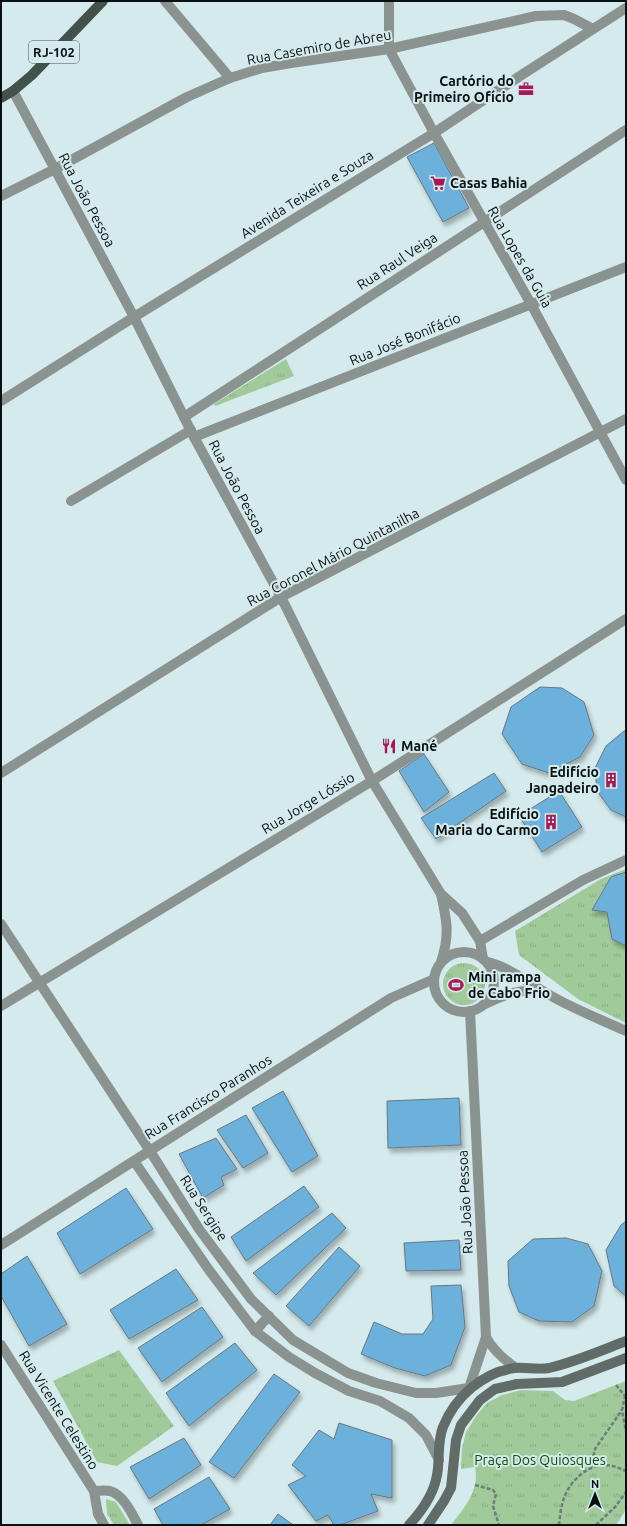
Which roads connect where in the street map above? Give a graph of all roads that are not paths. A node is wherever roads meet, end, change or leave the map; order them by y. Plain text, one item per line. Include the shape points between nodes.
1 (103, 1) edge
2 (165, 1) edge
3 (389, 1) edge
4 (626, 8) edge
5 (593, 29) junction
6 (389, 49) junction
7 (230, 78) junction
8 (13, 91) junction
9 (1, 98) edge
10 (626, 130) edge
11 (434, 133) junction
12 (55, 169) junction
13 (1, 196) edge
14 (484, 222) junction
15 (626, 267) edge
16 (531, 304) junction
17 (134, 317) junction
18 (1, 401) edge
19 (184, 417) junction
20 (626, 419) edge
21 (600, 433) junction
22 (192, 434) junction
23 (626, 480) edge
24 (71, 501) dead end
25 (281, 598) junction
26 (626, 619) edge
27 (1, 773) edge
28 (372, 781) junction
29 (626, 860) edge
30 (441, 894) junction
31 (1, 924) edge
32 (480, 941) junction
33 (485, 961) junction
34 (441, 962) junction
35 (434, 979) junction
36 (38, 982) junction
37 (546, 993) junction
38 (485, 1004) junction
39 (1, 1006) edge
40 (470, 1012) junction
41 (626, 1031) edge
42 (150, 1151) junction
43 (134, 1161) junction
44 (1, 1245) edge
45 (269, 1316) junction
46 (255, 1331) junction
47 (486, 1337) junction
48 (626, 1341) edge
49 (1, 1345) edge
50 (626, 1358) edge
51 (516, 1368) junction
52 (469, 1388) junction
53 (438, 1460) junction
54 (94, 1491) junction
55 (104, 1525) edge
56 (138, 1525) edge
57 (409, 1525) edge
58 (428, 1525) edge

1 - 8 main road, RJ-102 via 32,75
2 - 7 street
3 - 6 street
4 - 5 street, Avenida Teixeira e Souza
5 - 6 street, Rua Casemiro de Abreu via 564,16 536,16
5 - 11 street, Avenida Teixeira e Souza
6 - 7 street, Rua Casemiro de Abreu via 262,68
6 - 11 street, Rua Lopes da Guia
7 - 12 street, Rua Casemiro de Abreu via 187,97
8 - 9 main road, RJ-102
8 - 12 street, Rua João Pessoa
10 - 14 street, Rua Raul Veiga
11 - 14 street, Rua Lopes da Guia
11 - 17 street, Avenida Teixeira e Souza
12 - 13 street, Rua Casemiro de Abreu
12 - 17 street, Rua João Pessoa
14 - 16 street, Rua Lopes da Guia
14 - 19 street, Rua Raul Veiga
15 - 16 street, Rua José Bonifácio
16 - 21 street, Rua Lopes da Guia
16 - 22 street, Rua José Bonifácio
17 - 18 street, Avenida Teixeira e Souza
17 - 19 street, Rua João Pessoa
19 - 22 street, Rua João Pessoa
20 - 21 street, Rua Coronel Mário Quintanilha
21 - 23 street, Rua Lopes da Guia
21 - 25 street, Rua Coronel Mário Quintanilha
22 - 24 street, Rua José Bonifácio
22 - 25 street, Rua João Pessoa
25 - 27 street, Rua Coronel Mário Quintanilha
25 - 28 street, Rua João Pessoa
26 - 28 street, Rua Jorge Lóssio
28 - 30 street, Rua João Pessoa
28 - 36 street, Rua Jorge Lóssio
29 - 32 street via 583,880
30 - 32 street, Rua João Pessoa via 462,913
30 - 34 street, Rua João Pessoa via 448,936
31 - 36 street, Rua Sergipe
32 - 33 street, Rua João Pessoa
33 - 34 street via 475,954 462,953
33 - 37 street via 498,965
33 - 38 street via 494,976 494,984
34 - 35 street
35 - 40 street via 434,989 444,1005 452,1010
35 - 42 street, Rua Francisco Paranhos via 391,998
36 - 39 street, Rua Jorge Lóssio
36 - 42 street, Rua Sergipe
37 - 38 street via 532,990 517,991
37 - 41 street
38 - 40 street
40 - 47 street, Rua João Pessoa
42 - 43 street, Rua Francisco Paranhos
42 - 45 street, Rua Sergipe via 199,1229 251,1299
43 - 44 street, Rua Francisco Paranhos
43 - 46 street
45 - 46 street
45 - 52 street, Rua Sergipe via 293,1340 348,1373 416,1393
46 - 53 street via 315,1373 349,1391 380,1401 409,1418 426,1435
47 - 51 street via 496,1352
47 - 52 street, Rua João Pessoa
48 - 51 main road via 568,1363 546,1368
49 - 54 street, Rua Vicente Celestino
50 - 58 main road via 562,1382 517,1384 495,1389 480,1400 461,1425 456,1440 451,1488
51 - 52 main road via 500,1372
52 - 53 main road via 443,1427
53 - 57 main road via 437,1476 432,1490 424,1506
54 - 55 street, Rua Vicente Celestino via 98,1514
54 - 56 street, Rua Vicente Celestino via 106,1490 118,1496

